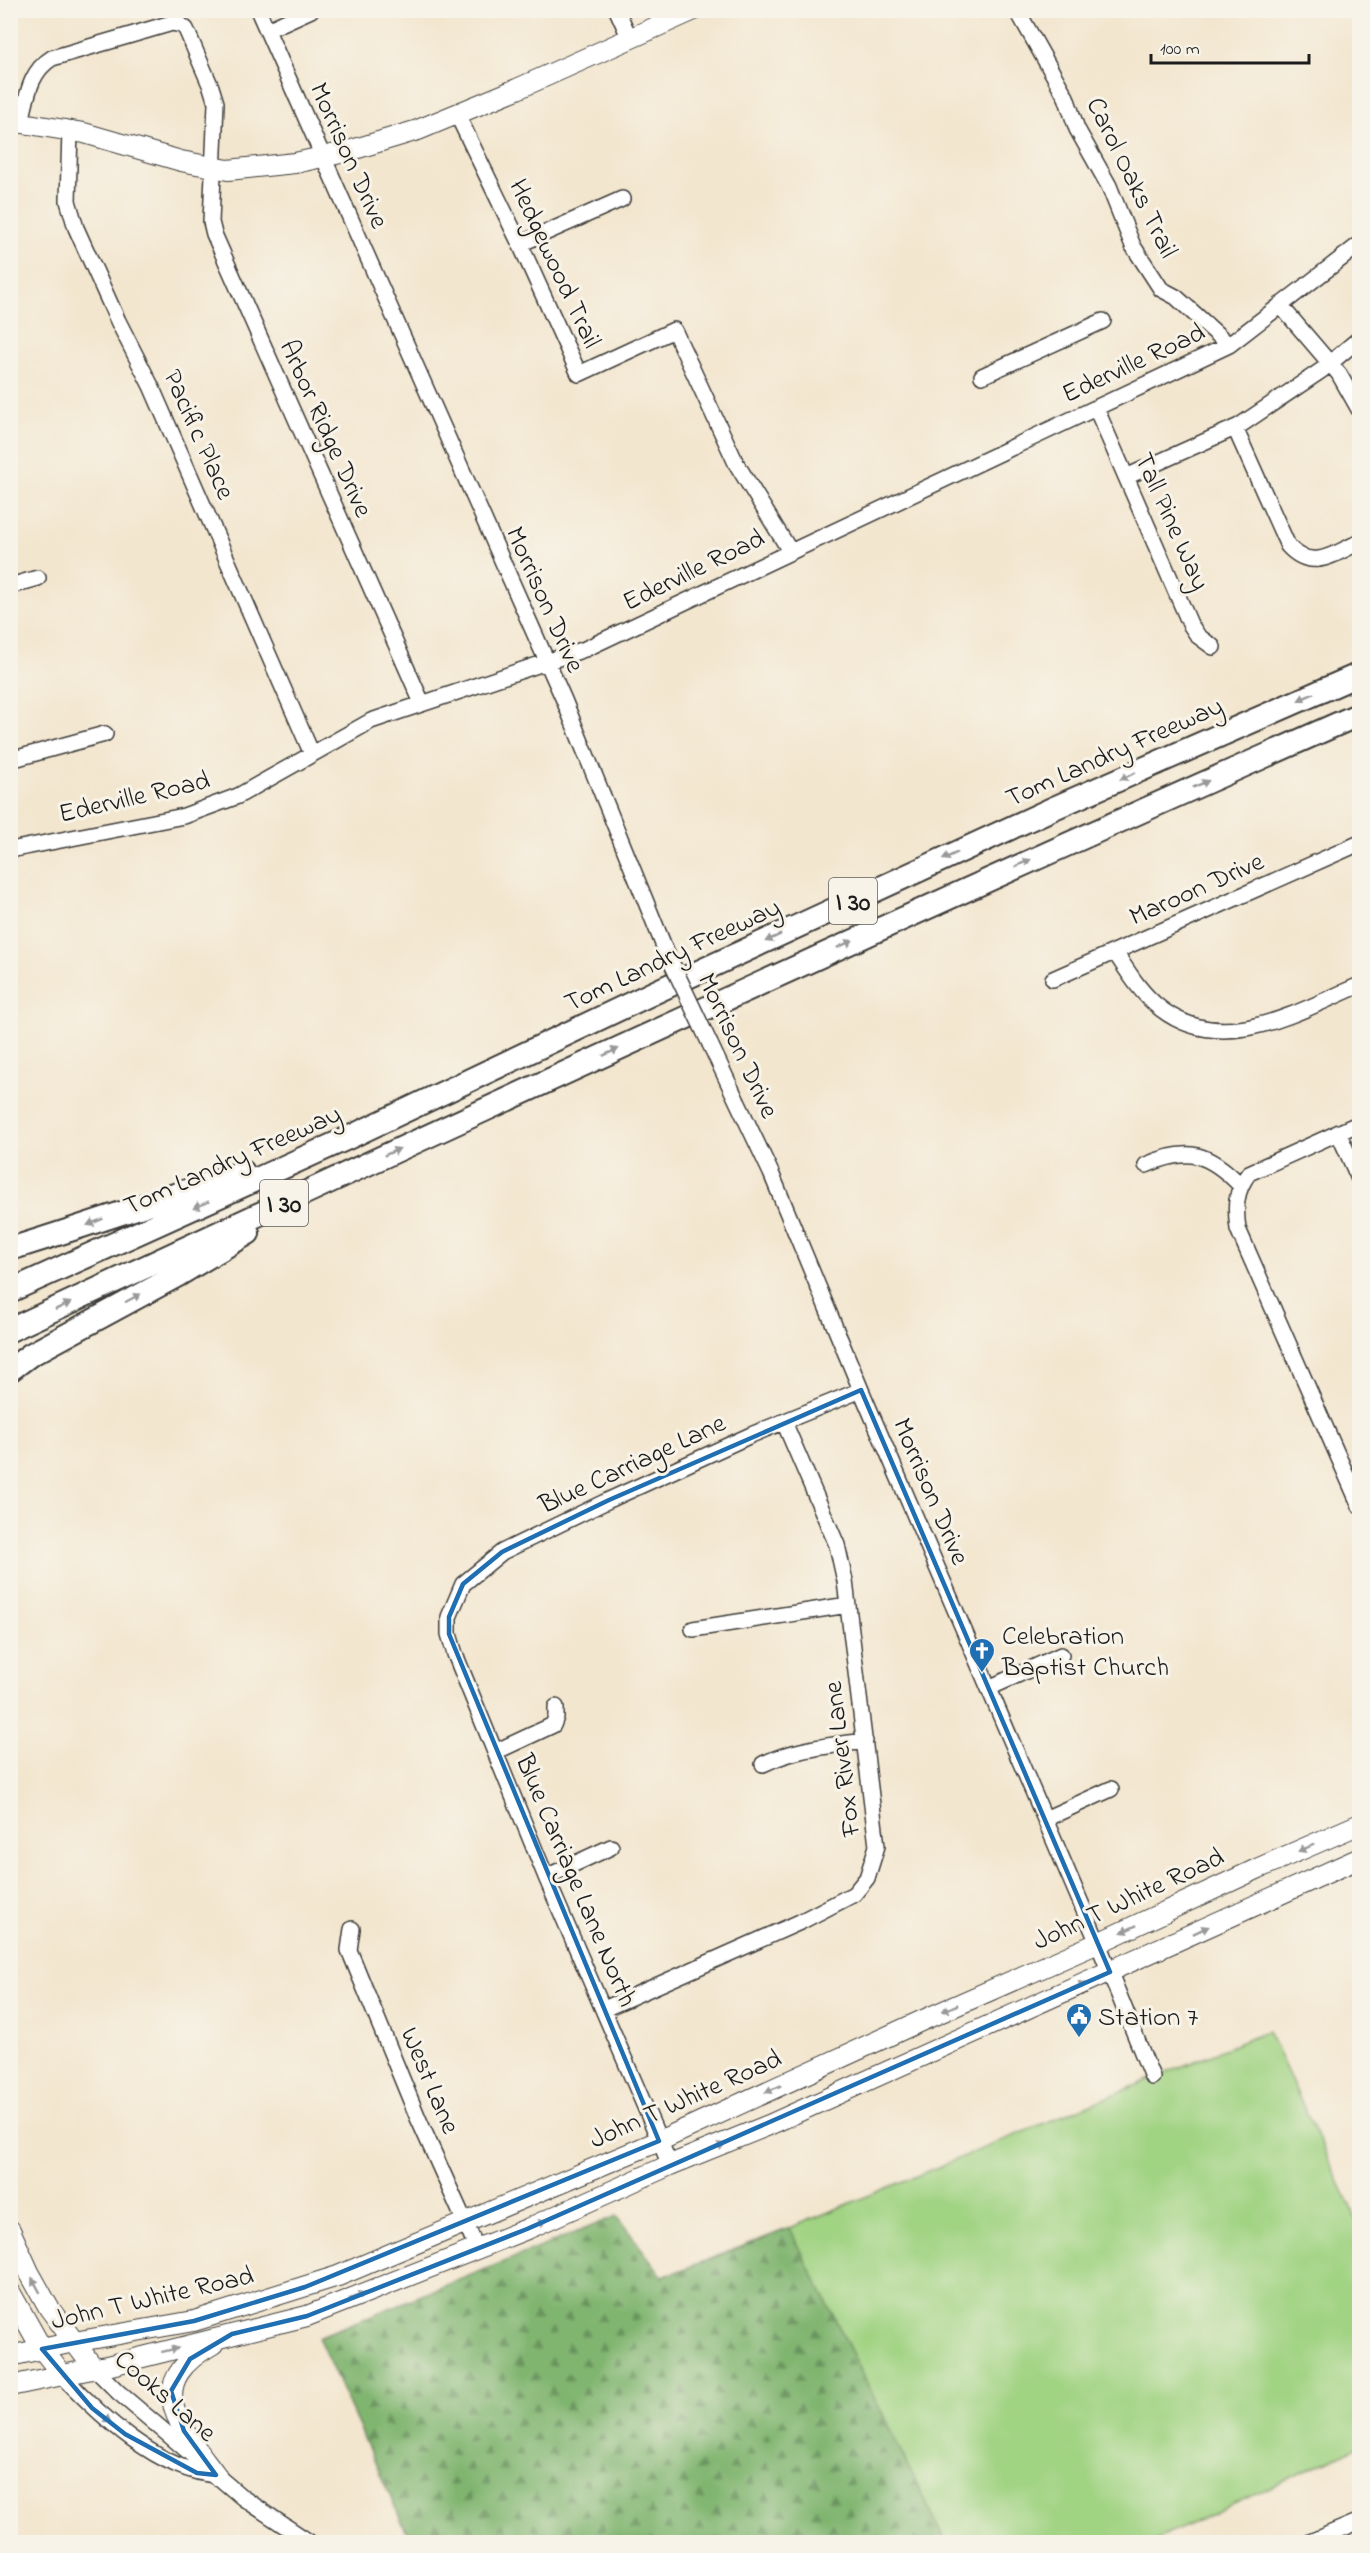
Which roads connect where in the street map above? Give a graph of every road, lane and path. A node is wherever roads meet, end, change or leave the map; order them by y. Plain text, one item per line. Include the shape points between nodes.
1 (258, 10) edge
2 (311, 10) edge
3 (617, 10) edge
4 (694, 10) edge
5 (1017, 10) edge
6 (267, 30) junction
7 (630, 39) junction
8 (457, 114) junction
9 (16, 121) edge
10 (70, 130) junction
11 (323, 158) junction
12 (214, 167) junction
13 (622, 199) dead end
14 (520, 244) junction
15 (1359, 244) edge
16 (1280, 305) junction
17 (1103, 321) dead end
18 (1359, 338) edge
19 (1229, 345) junction
20 (1330, 363) junction
21 (982, 376) dead end
22 (1096, 408) junction
23 (1359, 411) edge
24 (1234, 428) junction
25 (1126, 477) junction
26 (1359, 542) edge
27 (790, 551) junction
28 (38, 578) dead end
29 (10, 586) edge
30 (1213, 647) dead end
31 (546, 663) junction
32 (1359, 674) edge
33 (422, 704) junction
34 (1359, 714) edge
35 (105, 734) dead end
36 (312, 754) junction
37 (10, 760) edge
38 (1359, 843) edge
39 (10, 850) edge
40 (1114, 952) junction
41 (1053, 979) dead end
42 (1359, 985) edge
43 (1359, 1123) edge
44 (1338, 1131) junction
45 (350, 1137) junction
46 (366, 1164) junction
47 (1146, 1164) dead end
48 (1359, 1181) edge
49 (1240, 1185) junction
50 (10, 1249) edge
51 (10, 1291) edge
52 (10, 1330) edge
53 (10, 1370) edge
54 (861, 1390) junction
55 (784, 1422) junction
56 (1359, 1506) edge
57 (848, 1605) junction
58 (450, 1613) joint
59 (693, 1629) dead end
60 (1061, 1655) dead end
61 (989, 1688) junction
62 (556, 1707) dead end
63 (865, 1741) junction
64 (495, 1752) junction
65 (763, 1764) dead end
66 (1111, 1789) dead end
67 (1045, 1819) junction
68 (1359, 1824) edge
69 (611, 1847) dead end
70 (1359, 1858) edge
71 (546, 1876) junction
72 (352, 1929) dead end
73 (1098, 1943) junction
74 (1110, 1972) junction
75 (604, 2009) junction
76 (1152, 2077) dead end
77 (659, 2141) junction
78 (670, 2166) junction
79 (464, 2221) junction
80 (10, 2230) edge
81 (477, 2249) junction
82 (10, 2292) edge
83 (232, 2334) junction
84 (74, 2342) junction
85 (42, 2349) junction
86 (10, 2356) edge
87 (93, 2367) junction
88 (63, 2376) junction
89 (10, 2386) edge
90 (216, 2475) junction
91 (1359, 2521) edge
92 (309, 2542) edge
93 (1310, 2542) edge

1 - 6 street, Morrison Drive
2 - 6 street
3 - 7 street
4 - 7 main road
5 - 19 street, Carol Oaks Trail via 1066,97 1077,129 1109,186 1133,246 1161,289 1176,297
6 - 11 street, Morrison Drive
7 - 8 main road
8 - 11 main road via 418,130
8 - 14 street, Hedgewood Trail
9 - 10 main road
9 - 12 street, Arbor Ridge Drive via 32,77 44,62 172,23 181,25 192,40 216,103
10 - 12 main road
10 - 36 street, Pacific Place via 68,201 76,228 151,386
11 - 12 main road via 228,170
11 - 31 street, Morrison Drive
12 - 33 street, Arbor Ridge Drive via 214,234
13 - 14 street
14 - 27 street, Hedgewood Trail via 579,374 674,330 736,463
15 - 16 street, Ederville Road
16 - 19 street, Ederville Road
16 - 20 street
17 - 21 street
18 - 20 street
19 - 22 street, Ederville Road
20 - 23 street
20 - 24 street
22 - 25 street, Tall Pine Way
22 - 27 street, Ederville Road
24 - 25 street
24 - 26 street via 1288,546 1297,556 1312,560
25 - 30 street, Tall Pine Way via 1190,624
27 - 31 street, Ederville Road via 585,649
28 - 29 street
31 - 33 street, Ederville Road
31 - 54 street, Morrison Drive, bridge via 665,950 771,1173
32 -> 45 highway, Tom Landry Freeway / I 30 via 1000,833
33 - 36 street, Ederville Road via 371,721
46 -> 34 highway, I 30 via 1018,865
35 - 37 street
36 - 39 street, Ederville Road via 238,796 184,816
38 - 40 street, Maroon Drive
40 - 41 street, Maroon Drive
40 - 42 street via 1142,992 1161,1010 1186,1023 1224,1031 1260,1027
43 - 44 street
44 - 48 street
44 - 49 street via 1249,1173
45 -> 50 highway
45 -> 51 highway, Tom Landry Freeway / I 30
52 -> 46 highway, I 30
53 -> 46 highway
47 - 49 street via 1170,1155 1197,1155 1221,1166
49 - 56 street via 1235,1206 1238,1229
54 - 55 street, Blue Carriage Lane
54 - 61 street, Morrison Drive
55 - 57 street, Fox River Lane via 837,1545
55 - 58 street, Blue Carriage Lane via 502,1552 463,1584
57 - 59 street
57 - 63 street, Fox River Lane
58 - 64 street, Blue Carriage Lane North via 449,1634 455,1654
60 - 61 street
61 - 67 street, Morrison Drive
62 - 64 street via 553,1725
63 - 65 street via 800,1750
63 - 75 street, Fox River Lane via 877,1846 867,1878 854,1894
64 - 71 street, Blue Carriage Lane North
66 - 67 street
67 - 73 street, Morrison Drive
68 -> 73 main road, John T White Road
69 - 71 street
74 -> 70 main road, John T White Road
71 - 75 street, Blue Carriage Lane North
72 - 79 street, West Lane via 349,1950 417,2118
73 - 74 street, Morrison Drive
73 -> 77 main road, John T White Road
74 - 76 street, Morrison Drive
78 -> 74 main road, John T White Road
75 - 77 street, Blue Carriage Lane North
77 - 78 street, Blue Carriage Lane North
77 - 79 main road, John T White Road
81 -> 78 main road, John T White Road
79 - 81 street, West Lane
79 - 84 main road, John T White Road via 305,2287 194,2320
84 -> 80 main road, Cooks Lane via 49,2308
83 -> 81 main road, John T White Road via 307,2316
82 - 85 main road, Cooks Lane
87 -> 83 main road, John T White Road
83 - 90 main road via 190,2359 171,2391 173,2409 184,2431
84 - 85 main road, John T White Road
84 - 87 main road, Cooks Lane
85 - 86 main road, John T White Road
85 - 88 main road, Cooks Lane
87 - 88 main road, John T White Road
87 - 90 street, Cooks Lane
88 - 89 main road, John T White Road
88 -> 90 street, Cooks Lane via 92,2408 125,2434 179,2466
90 - 92 street, Cooks Lane
91 - 93 street

